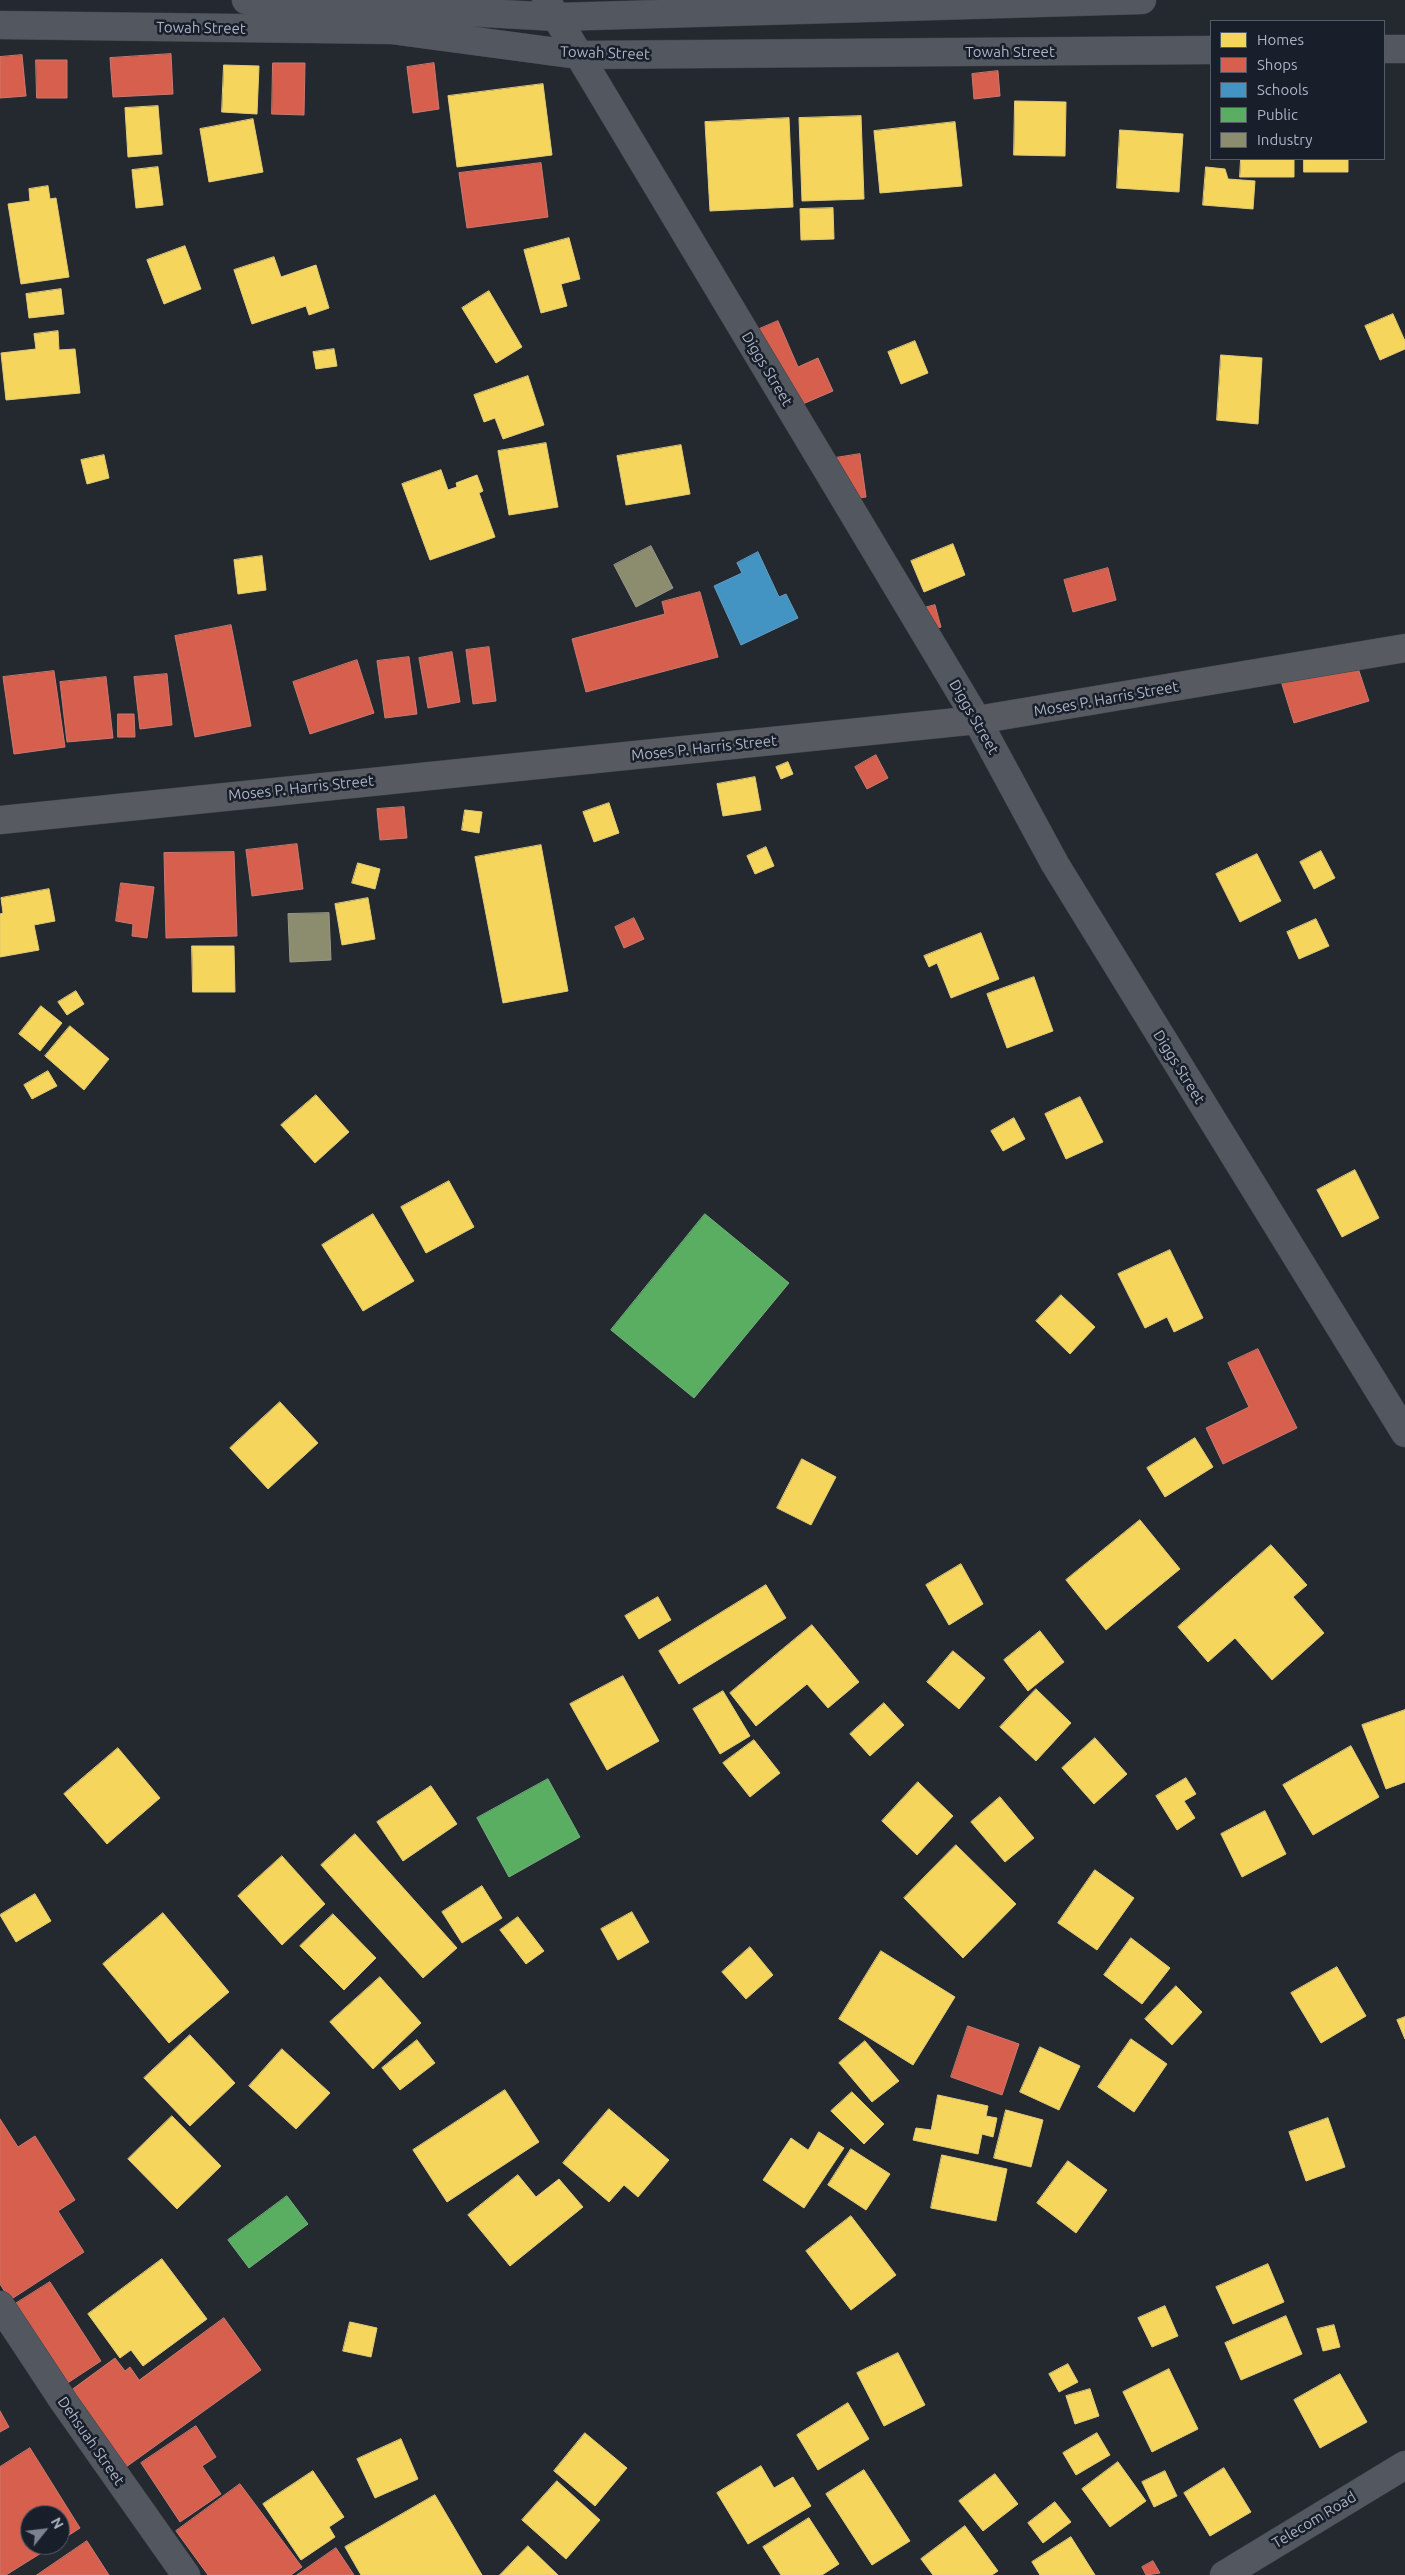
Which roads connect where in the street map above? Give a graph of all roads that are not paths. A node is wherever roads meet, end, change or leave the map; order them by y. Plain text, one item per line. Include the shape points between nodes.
1 (246, 0) edge
2 (1142, 0) edge
3 (552, 9) edge
4 (0, 25) edge
5 (1385, 49) edge
6 (1405, 49) edge
7 (1210, 50) edge
8 (579, 55) junction
9 (1405, 648) edge
10 (977, 720) junction
11 (0, 820) edge
12 (1405, 1433) edge
13 (0, 2304) edge
14 (1405, 2465) edge
15 (186, 2575) edge
16 (1224, 2575) edge

1 - 3 street, Towah Street
2 - 3 street, Towah Street
3 - 8 street, Diggs Street
4 - 8 street, Towah Street via 392,30
5 - 6 street
7 - 8 street, Towah Street
8 - 10 street, Diggs Street
9 - 10 highway, Moses P. Harris Street
10 - 11 highway, Moses P. Harris Street
10 - 12 street, Diggs Street via 1055,864
13 - 15 street, Dehsuah Street via 64,2402
14 - 16 street, Telecom Road

